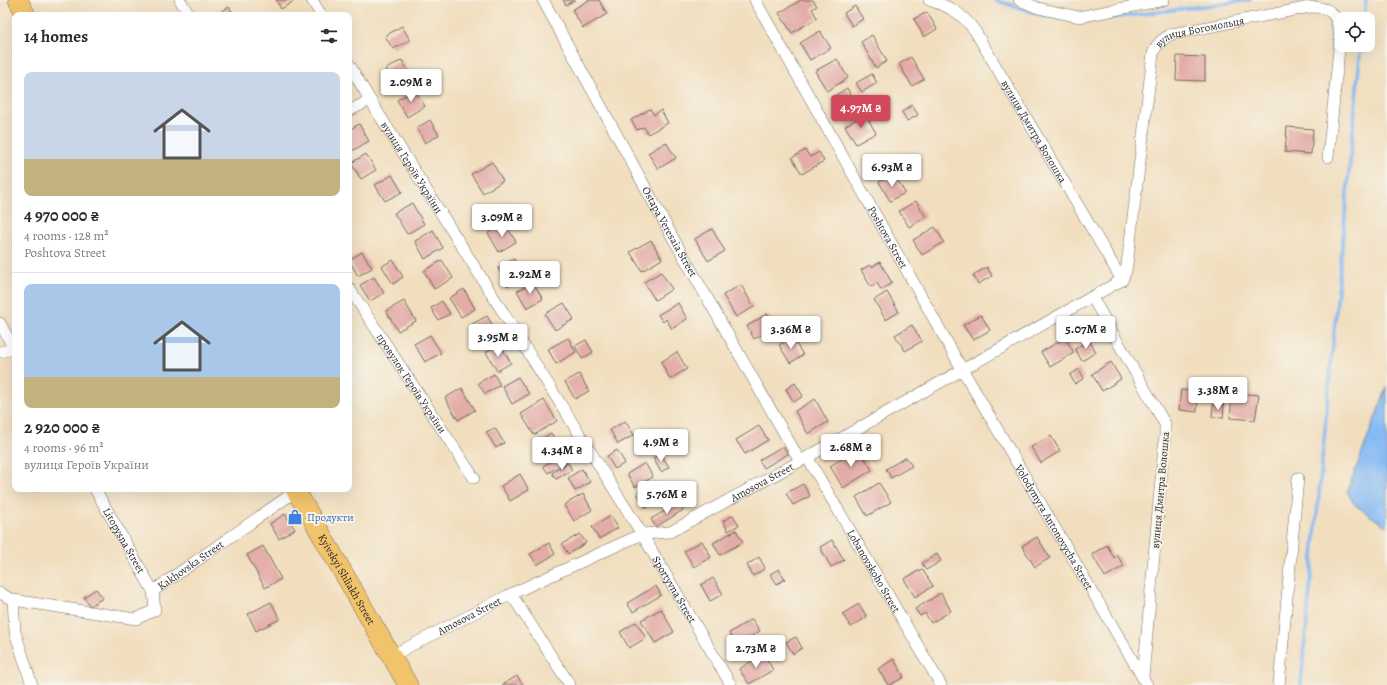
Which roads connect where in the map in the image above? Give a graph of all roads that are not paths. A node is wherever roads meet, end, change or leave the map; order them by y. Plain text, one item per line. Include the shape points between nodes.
1 (18, 0) edge
2 (180, 0) edge
3 (312, 0) edge
4 (543, 0) edge
5 (755, 0) edge
6 (929, 0) edge
7 (1019, 0) edge
8 (1164, 0) edge
9 (24, 12) edge
10 (187, 12) edge
11 (319, 12) edge
12 (352, 69) edge
13 (370, 100) junction
14 (352, 109) edge
15 (1328, 157) dead end
16 (1122, 280) junction
17 (352, 293) edge
18 (1092, 297) junction
19 (0, 323) edge
20 (12, 346) edge
21 (12, 350) edge
22 (0, 352) edge
23 (962, 370) junction
24 (803, 459) junction
25 (474, 478) dead end
26 (1298, 478) dead end
27 (97, 492) edge
28 (293, 492) edge
29 (297, 492) edge
30 (642, 534) junction
31 (154, 591) junction
32 (0, 593) edge
33 (511, 594) junction
34 (13, 600) junction
35 (389, 653) junction
36 (1145, 681) edge
37 (32, 685) edge
38 (408, 685) edge
39 (570, 685) edge
40 (731, 685) edge
41 (941, 685) edge
42 (1279, 685) edge

1 - 9 highway
2 - 10 street
3 - 11 street
4 - 24 street, Ostapa Veresaia Street via 672,238
5 - 23 street, Poshtova Street
6 - 16 street, вулиця Дмитра Волошка via 953,10 966,19 975,31
7 - 8 street via 1038,8 1080,17
12 - 13 street, вулиця Героїв України
13 - 14 street
13 - 30 street, вулиця Героїв України
15 - 16 street, вулиця Богомольця via 1340,38 1337,20 1329,11 1310,7 1172,34 1165,38 1153,54 1130,242 1126,271
16 - 18 street, Amosova Street
17 - 25 street, провулок Героїв України
18 - 23 street, Amosova Street
18 - 36 street, вулиця Дмитра Волошка via 1165,424
19 - 20 street
21 - 22 street
23 - 24 street, Amosova Street
23 - 36 street, Volodymyra Antonovycha Street
24 - 30 street, Amosova Street via 670,532
24 - 41 street, Lobanovskoho Street
26 - 42 street
27 - 31 street, Litopysna Street
28 - 31 street, Kakhovska Street
29 - 35 highway, Kyivskyi Shliakh Street
30 - 33 street, Amosova Street
30 - 40 street, Sportyvna Street
31 - 34 street, Kakhovska Street via 155,610 136,619
32 - 34 street, Kakhovska Street
33 - 35 street, Amosova Street
33 - 39 street
34 - 37 street via 15,632
35 - 38 highway, Kyivskyi Shliakh Street

